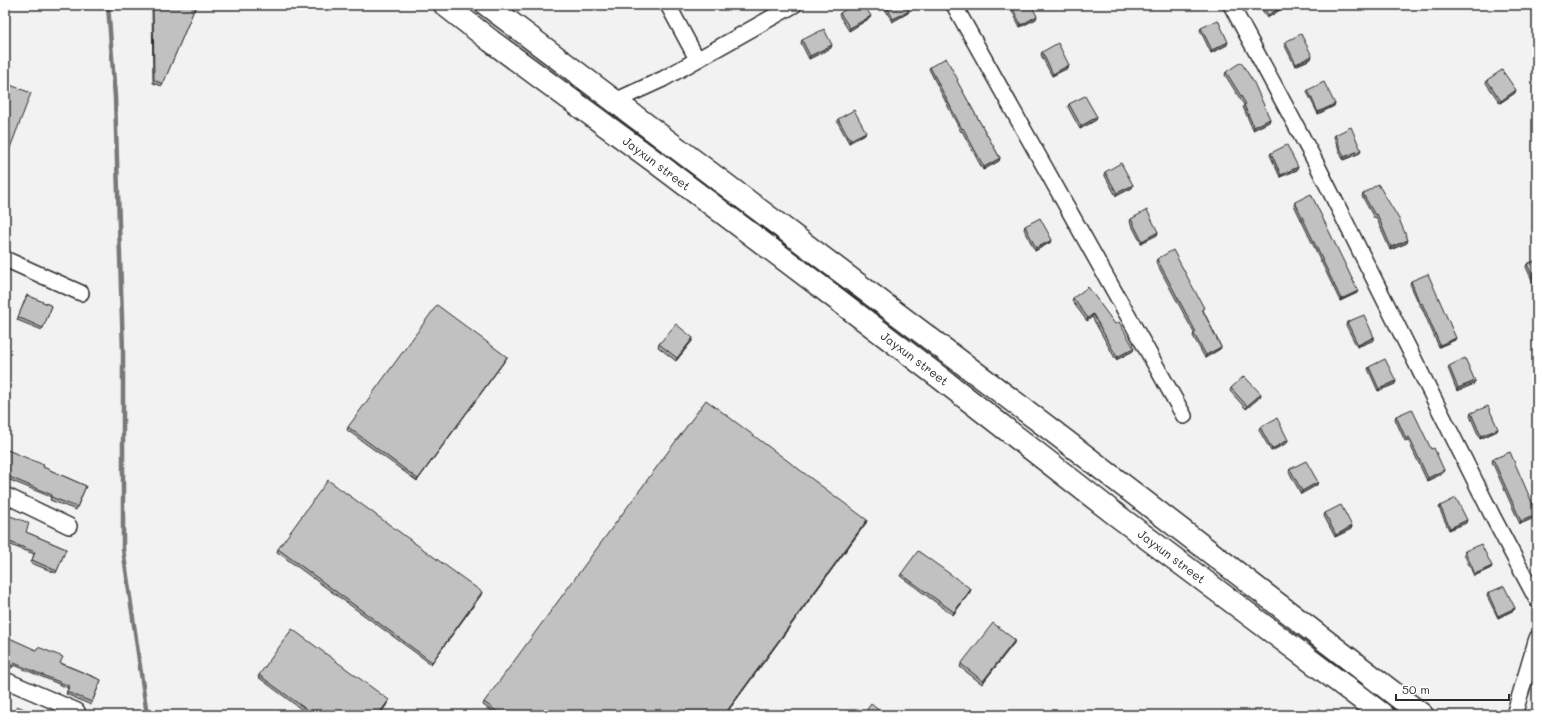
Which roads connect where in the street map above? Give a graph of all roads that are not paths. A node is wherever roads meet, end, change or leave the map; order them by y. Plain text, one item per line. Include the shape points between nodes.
1 (445, 5) edge
2 (487, 5) edge
3 (668, 5) edge
4 (794, 5) edge
5 (954, 5) edge
6 (1231, 5) edge
7 (697, 59) junction
8 (615, 101) junction
9 (5, 259) edge
10 (81, 293) dead end
11 (1184, 416) dead end
12 (5, 495) edge
13 (69, 526) dead end
14 (1537, 600) edge
15 (1537, 638) edge
16 (5, 680) edge
17 (77, 711) dead end
18 (1383, 715) edge
19 (1422, 715) edge
20 (1514, 715) edge

1 - 18 highway, Jayxun street via 815,282 1115,514
2 - 8 highway, Jayxun street
3 - 7 street
4 - 7 street
5 - 11 street
6 - 14 street via 1316,163
7 - 8 street via 663,79
8 - 19 highway, Jayxun street via 1050,429
9 - 10 street
12 - 13 street
15 - 20 street
16 - 17 street

